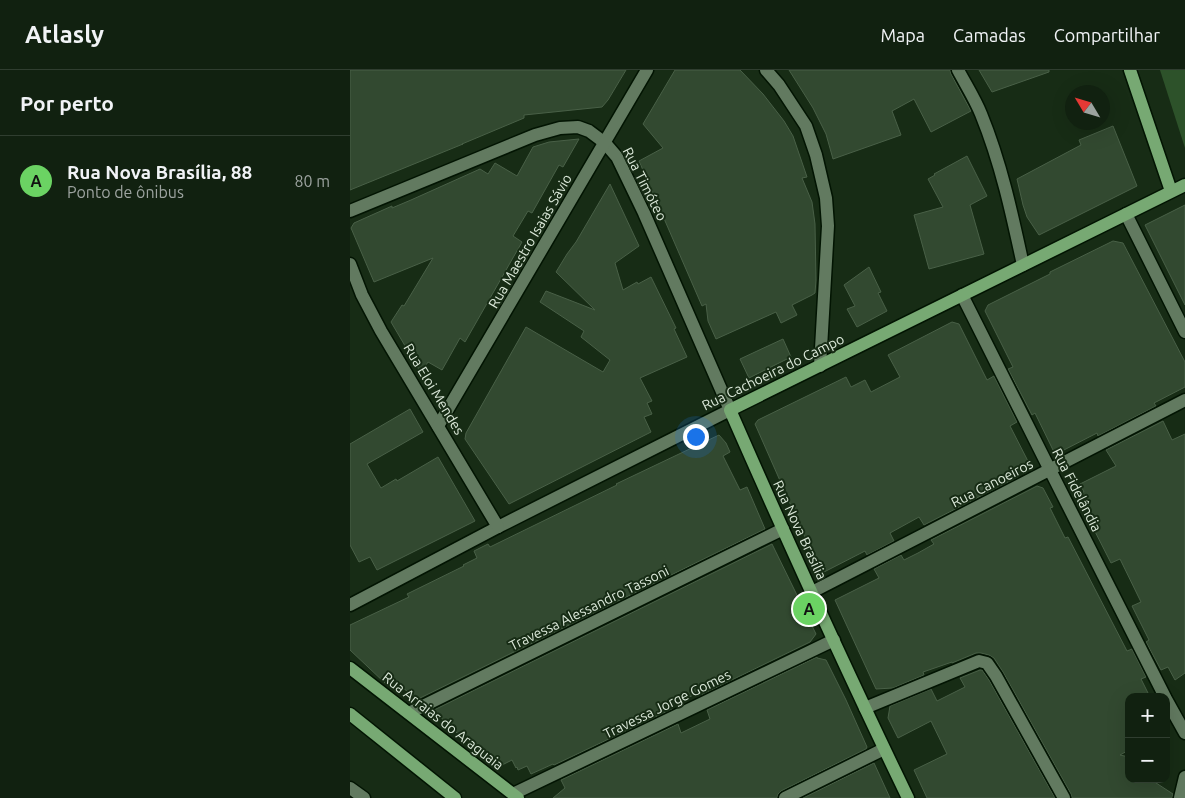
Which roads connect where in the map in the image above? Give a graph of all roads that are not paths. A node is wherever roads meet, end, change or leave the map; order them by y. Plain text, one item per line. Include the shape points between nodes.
1 (647, 70) edge
2 (766, 70) edge
3 (958, 70) edge
4 (1130, 70) edge
5 (605, 143) junction
6 (1185, 185) edge
7 (1171, 191) junction
8 (350, 211) edge
9 (1126, 214) junction
10 (350, 264) edge
11 (1023, 265) junction
12 (962, 295) junction
13 (1185, 332) edge
14 (820, 366) junction
15 (1185, 400) edge
16 (730, 410) junction
17 (438, 426) junction
18 (1050, 470) junction
19 (498, 527) junction
20 (783, 529) junction
21 (812, 592) junction
22 (350, 605) edge
23 (834, 640) junction
24 (350, 668) edge
25 (1163, 693) edge
26 (1170, 705) edge
27 (865, 708) junction
28 (409, 713) junction
29 (350, 714) edge
30 (1185, 733) edge
31 (884, 749) junction
32 (1185, 777) edge
33 (350, 788) edge
34 (516, 796) edge
35 (364, 798) edge
36 (455, 798) edge
37 (785, 798) edge
38 (908, 798) edge
39 (1064, 798) edge
40 (1180, 798) edge

1 - 5 street, Rua Maestro Isaias Sávio
2 - 14 street via 806,126 826,198 828,226
3 - 11 street via 995,150
4 - 7 main road
5 - 8 street, Rua Timóteo via 578,127 560,128 535,135
5 - 16 street, Rua Timóteo via 617,157 644,213
5 - 17 street, Rua Maestro Isaias Sávio
6 - 7 main road, Rua Cachoeira do Campo
7 - 9 main road, Rua Cachoeira do Campo
9 - 11 main road, Rua Cachoeira do Campo
9 - 13 street
10 - 17 street, Rua Eloi Mendes via 376,322
11 - 12 main road, Rua Cachoeira do Campo
12 - 14 main road, Rua Cachoeira do Campo
12 - 18 street, Rua Fidelândia
14 - 16 main road, Rua Cachoeira do Campo
15 - 18 street, Rua Canoeiros
16 - 19 street, Rua Cachoeira do Campo
16 - 20 main road, Rua Nova Brasília
17 - 19 street, Rua Eloi Mendes
18 - 21 street, Rua Canoeiros
18 - 25 street, Rua Fidelândia
19 - 22 street, Rua Cachoeira do Campo
20 - 21 main road, Rua Nova Brasília
20 - 28 street, Travessa Alessandro Tassoni
21 - 23 main road, Rua Nova Brasília
23 - 27 main road, Rua Nova Brasília
23 - 34 street, Travessa Jorge Gomes
24 - 28 main road, Rua Arraias do Araguaia
26 - 30 street, Rua Fidelândia
27 - 31 main road, Rua Nova Brasília
27 - 39 street via 979,662 987,663
28 - 34 main road, Rua Arraias do Araguaia
29 - 36 main road
31 - 37 street
31 - 38 main road, Rua Nova Brasília
32 - 40 street
33 - 35 street

